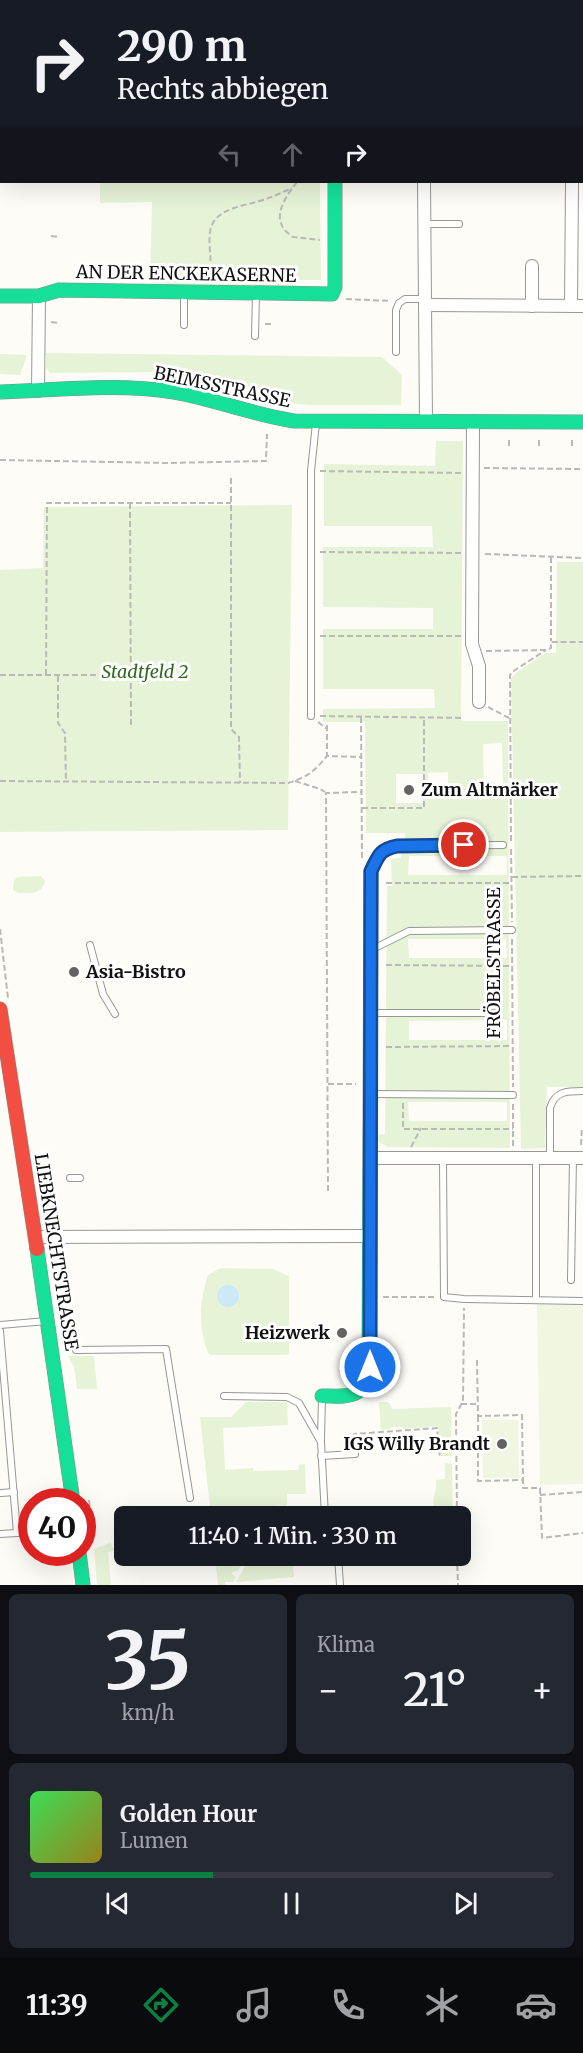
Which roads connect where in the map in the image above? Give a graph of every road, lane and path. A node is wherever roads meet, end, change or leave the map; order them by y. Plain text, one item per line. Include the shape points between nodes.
1 (296, 183) edge
2 (335, 183) edge
3 (424, 183) edge
4 (572, 183) edge
5 (292, 188) junction
6 (425, 224) junction
7 (459, 224) dead end
8 (51, 237) dead end
9 (60, 237) dead end
10 (335, 241) junction
11 (532, 266) dead end
12 (184, 292) junction
13 (206, 293) junction
14 (256, 293) junction
15 (334, 293) junction
16 (0, 296) edge
17 (39, 296) junction
18 (426, 302) junction
19 (399, 303) junction
20 (532, 306) junction
21 (577, 306) edge
22 (184, 325) dead end
23 (255, 336) dead end
24 (396, 351) dead end
25 (38, 391) junction
26 (0, 392) edge
27 (316, 421) junction
28 (426, 422) junction
29 (472, 422) junction
30 (583, 422) edge
31 (267, 434) dead end
32 (509, 440) dead end
33 (539, 440) dead end
34 (572, 440) dead end
35 (509, 446) dead end
36 (539, 446) dead end
37 (572, 446) dead end
38 (0, 460) edge
39 (583, 469) edge
40 (468, 470) junction
41 (320, 471) dead end
42 (231, 478) dead end
43 (130, 502) junction
44 (231, 503) junction
45 (311, 552) junction
46 (472, 554) junction
47 (550, 557) junction
48 (583, 558) edge
49 (310, 636) junction
50 (464, 636) dead end
51 (551, 642) junction
52 (583, 642) edge
53 (546, 650) junction
54 (474, 651) junction
55 (0, 675) edge
56 (46, 675) junction
57 (58, 675) junction
58 (130, 675) junction
59 (479, 702) joint
60 (311, 716) junction
61 (361, 717) junction
62 (424, 718) junction
63 (464, 718) dead end
64 (509, 718) junction
65 (131, 728) dead end
66 (327, 756) junction
67 (361, 757) junction
68 (0, 781) edge
69 (295, 781) junction
70 (66, 782) junction
71 (240, 783) junction
72 (362, 792) junction
73 (326, 793) junction
74 (362, 808) junction
75 (503, 846) dead end
76 (583, 876) edge
77 (371, 877) junction
78 (512, 877) junction
79 (512, 883) junction
80 (0, 929) edge
81 (512, 930) junction
82 (90, 945) dead end
83 (370, 950) junction
84 (370, 965) junction
85 (512, 966) junction
86 (5, 973) dead end
87 (0, 1009) edge
88 (370, 1013) junction
89 (496, 1013) dead end
90 (115, 1014) dead end
91 (1, 1029) edge
92 (512, 1046) junction
93 (370, 1047) junction
94 (328, 1084) junction
95 (370, 1089) junction
96 (583, 1091) edge
97 (404, 1094) junction
98 (513, 1095) junction
99 (582, 1127) edge
100 (421, 1128) junction
101 (513, 1129) junction
102 (581, 1140) dead end
103 (513, 1150) dead end
104 (370, 1158) junction
105 (405, 1158) junction
106 (443, 1158) junction
107 (536, 1158) junction
108 (550, 1158) junction
109 (578, 1158) edge
110 (70, 1178) dead end
111 (80, 1178) dead end
112 (328, 1191) dead end
113 (370, 1236) junction
114 (36, 1238) junction
115 (571, 1280) dead end
116 (370, 1297) junction
117 (444, 1297) junction
118 (464, 1299) junction
119 (536, 1300) junction
120 (583, 1301) edge
121 (48, 1321) junction
122 (0, 1325) edge
123 (0, 1330) edge
124 (76, 1350) dead end
125 (477, 1360) dead end
126 (224, 1396) dead end
127 (322, 1396) joint
128 (461, 1404) junction
129 (477, 1404) junction
130 (478, 1416) junction
131 (321, 1442) junction
132 (355, 1454) joint
133 (321, 1456) junction
134 (440, 1458) dead end
135 (523, 1480) junction
136 (72, 1488) edge
137 (14, 1492) junction
138 (583, 1492) edge
139 (1, 1493) edge
140 (540, 1495) junction
141 (190, 1498) dead end
142 (324, 1506) edge
143 (457, 1506) edge
144 (17, 1533) joint
145 (583, 1533) edge
146 (0, 1534) edge
147 (81, 1566) edge
148 (339, 1566) edge
149 (458, 1566) edge
150 (83, 1585) edge
151 (340, 1585) edge
152 (458, 1585) edge

1 - 5 path
2 - 10 street
3 - 6 street
4 - 21 street
5 - 10 path via 280,208 288,233 301,240
5 - 13 path via 225,212 212,224 212,260
6 - 7 lane
6 - 18 street
8 - 9 path
10 - 15 street
11 - 20 street
12 - 13 street, AN DER ENCKEKASERNE
12 - 17 street, AN DER ENCKEKASERNE via 59,290
12 - 22 lane
13 - 14 street, AN DER ENCKEKASERNE
14 - 15 street, AN DER ENCKEKASERNE
14 - 23 lane
15 - 19 path via 341,299
16 - 17 street, AN DER ENCKEKASERNE
17 - 25 street
18 - 19 lane via 405,299
18 - 20 street
18 - 28 street
19 - 24 lane
20 - 21 street
25 - 26 street, BEIMSSTRASSE
25 - 27 street, BEIMSSTRASSE via 155,390 274,418
27 - 28 street, BEIMSSTRASSE
27 - 45 lane
28 - 29 street, BEIMSSTRASSE
29 - 30 street, BEIMSSTRASSE
29 - 40 street
31 - 38 path via 266,461
32 - 35 path
33 - 36 path
34 - 37 path
39 - 40 path
40 - 41 path
40 - 46 street
42 - 44 path
43 - 44 path
43 - 56 path via 47,503
43 - 58 path
44 - 71 path via 231,729 239,737
45 - 46 path
45 - 49 lane
46 - 47 path
46 - 54 street
47 - 48 path
47 - 51 path
49 - 50 path
49 - 60 lane
51 - 52 path
51 - 53 path
53 - 54 path
53 - 64 path, FRÖBELSTRASSE via 510,674
54 - 59 street via 479,666
55 - 56 path
56 - 57 path
57 - 58 path
57 - 70 path via 58,723 65,733
58 - 65 path
59 - 64 path
60 - 61 path
60 - 66 path via 327,727
61 - 62 path
61 - 67 path
62 - 63 path
62 - 74 path via 424,808
64 - 78 path, FRÖBELSTRASSE
66 - 67 path
66 - 69 path via 316,770
67 - 72 path
68 - 70 path
69 - 71 path
69 - 73 path
70 - 71 path
72 - 73 path
72 - 74 path
73 - 94 path
74 - 77 path via 362,871
75 - 77 lane via 397,846 381,851
76 - 78 path
77 - 79 path
77 - 83 street
78 - 79 path, FRÖBELSTRASSE
79 - 81 path, FRÖBELSTRASSE
80 - 86 path
81 - 83 lane via 409,931
81 - 85 path, FRÖBELSTRASSE
82 - 90 lane via 103,994
83 - 84 street
84 - 85 path
84 - 88 street
85 - 92 path, FRÖBELSTRASSE
87 - 91 street, LIEBKNECHTSTRASSE
88 - 89 lane
88 - 93 street
91 - 114 street, LIEBKNECHTSTRASSE
92 - 93 path
92 - 98 path, FRÖBELSTRASSE
93 - 95 street
94 - 95 path
94 - 112 path
95 - 97 lane
95 - 104 street
96 - 108 lane via 563,1092 551,1102
97 - 98 lane
97 - 100 path via 403,1129
98 - 101 path, FRÖBELSTRASSE
99 - 102 path
100 - 101 path
100 - 105 path
101 - 103 path, FRÖBELSTRASSE
104 - 105 street
104 - 113 street
105 - 106 street
106 - 107 street
106 - 117 lane
107 - 108 street
107 - 119 lane
108 - 109 street
109 - 115 lane
110 - 111 lane
113 - 114 street
113 - 116 street
114 - 121 street, LIEBKNECHTSTRASSE
116 - 117 path
116 - 127 street via 370,1367 366,1385 351,1396
117 - 118 lane
118 - 119 lane
118 - 128 path
119 - 120 lane
121 - 122 lane
121 - 136 street, LIEBKNECHTSTRASSE
123 - 137 lane
124 - 141 lane via 166,1349
125 - 129 path
126 - 131 lane via 291,1398 300,1405
127 - 131 lane
128 - 129 path
128 - 143 path via 456,1414
129 - 130 path
130 - 135 path via 522,1415
130 - 135 path via 478,1481
131 - 133 lane
132 - 133 lane
132 - 134 path via 354,1434 437,1428
133 - 142 lane
135 - 140 path via 523,1488 540,1488
137 - 139 lane
137 - 144 lane
138 - 140 path
140 - 145 path via 542,1538
144 - 146 lane
147 - 150 street
148 - 151 lane
149 - 152 path

